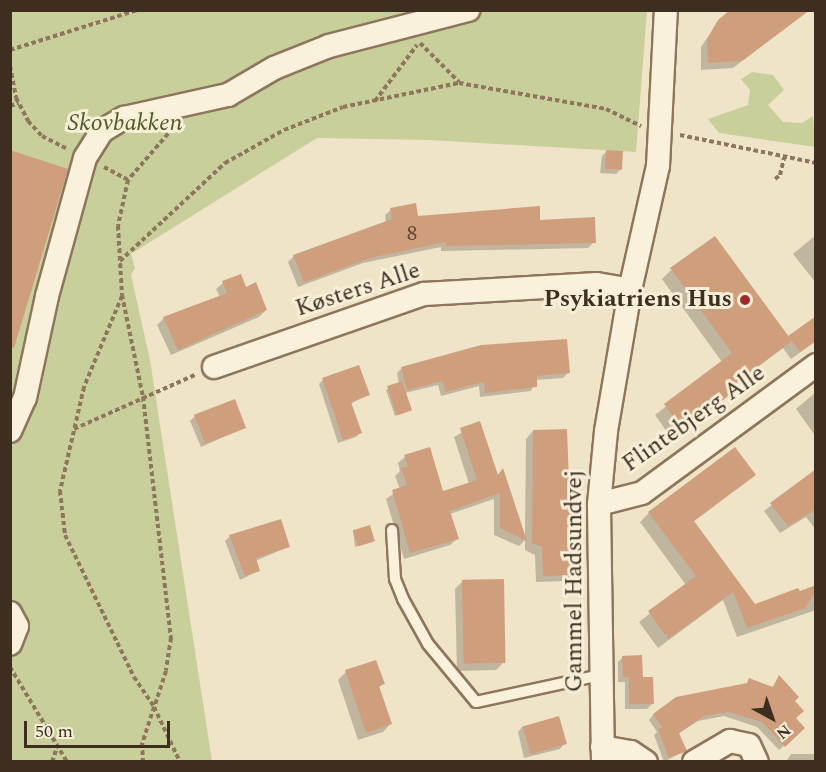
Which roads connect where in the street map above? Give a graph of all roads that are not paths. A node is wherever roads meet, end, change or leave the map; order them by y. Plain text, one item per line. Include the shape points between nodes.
1 (468, 10) edge
2 (666, 10) edge
3 (630, 290) junction
4 (816, 365) edge
5 (214, 367) road end
6 (11, 430) edge
7 (599, 504) junction
8 (392, 530) dead end
9 (10, 613) edge
10 (10, 644) edge
11 (601, 675) junction
12 (602, 754) edge
13 (646, 762) edge
14 (694, 762) edge
15 (757, 762) edge

1 - 6 street via 412,35 329,46 274,68 228,95 124,118 102,131 85,158 47,296 25,398
2 - 3 street, Gammel Hadsundvej via 662,131 648,220
3 - 5 street, Køsters Alle via 597,284 424,294
3 - 7 street, Gammel Hadsundvej via 606,431
4 - 7 street, Flintebjerg Alle via 642,493
7 - 11 street, Gammel Hadsundvej
8 - 11 lane via 395,579 403,599 428,644 476,702
9 - 10 street via 16,626
11 - 12 street, Gammel Hadsundvej
12 - 13 street via 631,752
14 - 15 street via 730,741 749,745

